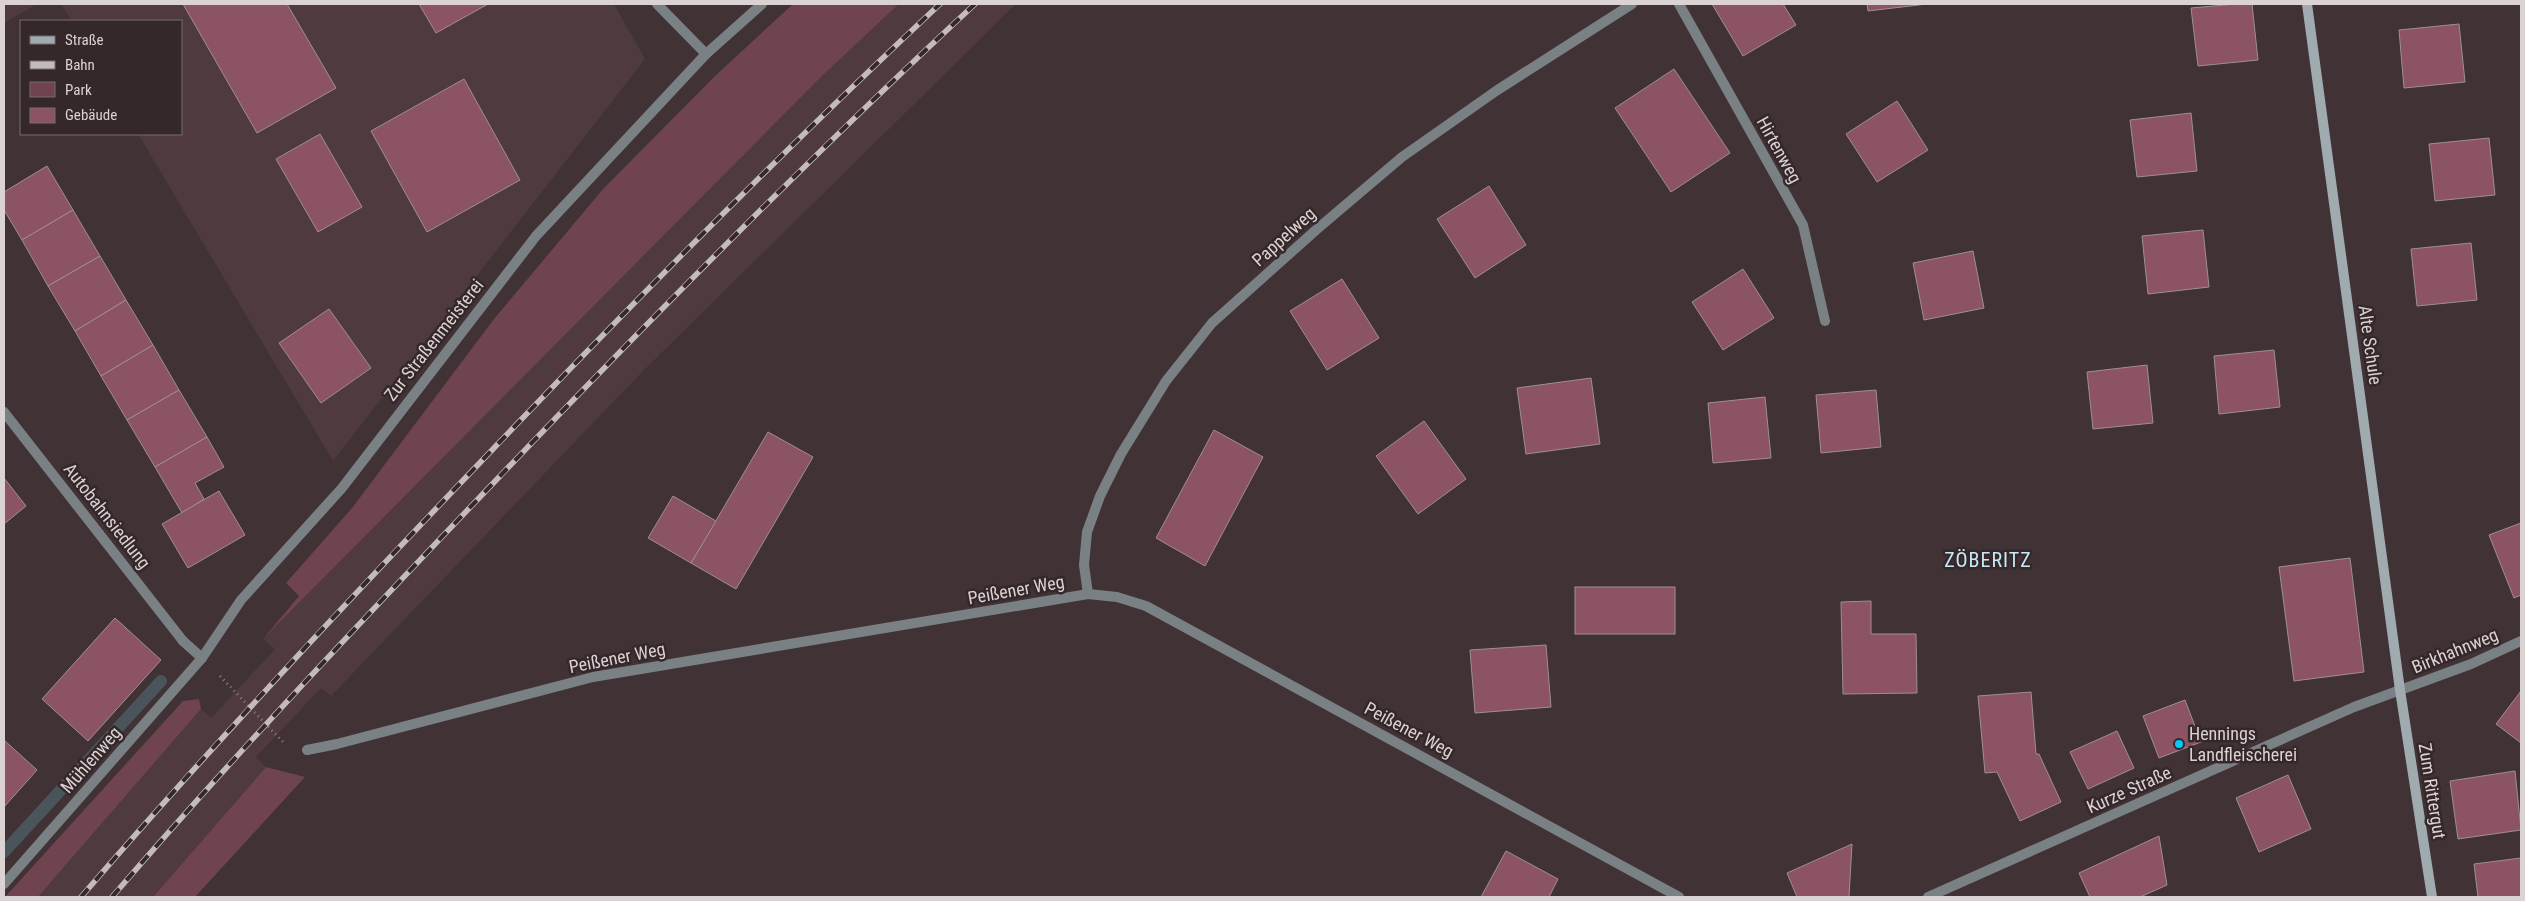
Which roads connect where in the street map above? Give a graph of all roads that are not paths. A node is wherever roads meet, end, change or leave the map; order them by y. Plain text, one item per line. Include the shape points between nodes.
1 (658, 4) edge
2 (762, 4) edge
3 (1632, 4) edge
4 (1679, 4) edge
5 (2307, 4) edge
6 (706, 54) junction
7 (1825, 321) dead end
8 (4, 412) edge
9 (1088, 594) junction
10 (2521, 641) edge
11 (202, 658) junction
12 (2400, 690) junction
13 (308, 750) road end
14 (4, 884) edge
15 (1672, 896) edge
16 (1928, 897) edge
17 (2432, 897) edge

1 - 6 street
2 - 6 street, Zur Straßenmeisterei
3 - 9 street, Pappelweg via 1402,156 1212,323 1166,381 1121,454 1100,496 1087,532 1084,565
4 - 7 street, Hirtenweg via 1803,226
5 - 12 street, Alte Schule
6 - 11 street, Zur Straßenmeisterei via 536,236 342,488 242,600
8 - 11 street, Autobahnsiedlung via 183,641
9 - 13 street, Peißener Weg via 593,677
9 - 15 street, Peißener Weg via 1117,597 1146,606
10 - 12 street, Birkhahnweg
11 - 14 street, Mühlenweg
12 - 16 street, Kurze Straße via 2338,714
12 - 17 street, Zum Rittergut

